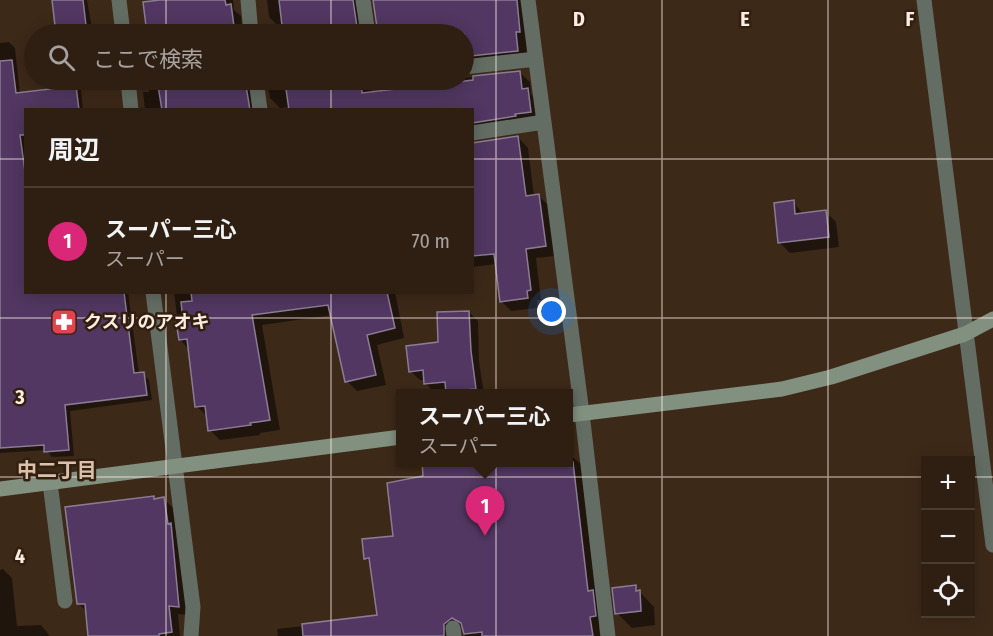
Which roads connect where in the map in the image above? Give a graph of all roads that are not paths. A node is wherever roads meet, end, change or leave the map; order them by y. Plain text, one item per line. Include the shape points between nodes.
1 (119, 0) edge
2 (248, 0) edge
3 (363, 0) edge
4 (528, 0) edge
5 (924, 0) edge
6 (122, 24) edge
7 (250, 24) edge
8 (367, 24) edge
9 (536, 59) junction
10 (474, 66) edge
11 (129, 90) edge
12 (257, 90) edge
13 (131, 108) edge
14 (260, 108) edge
15 (544, 122) junction
16 (474, 133) edge
17 (153, 294) edge
18 (993, 319) edge
19 (965, 334) junction
20 (572, 389) edge
21 (573, 395) edge
22 (575, 414) edge
23 (396, 438) edge
24 (175, 468) junction
25 (50, 483) junction
26 (0, 489) edge
27 (993, 545) edge
28 (65, 600) dead end
29 (191, 636) edge
30 (608, 636) edge

1 - 6 street
2 - 7 street
3 - 8 street
4 - 9 street
5 - 19 street
9 - 10 street
9 - 15 street
11 - 13 street
12 - 14 street
15 - 16 street
15 - 20 street
17 - 24 street
18 - 19 street
19 - 22 street via 782,389
19 - 27 street
21 - 22 street
22 - 30 street
23 - 24 street
24 - 25 street
24 - 29 street via 193,607
25 - 26 street
25 - 28 street

